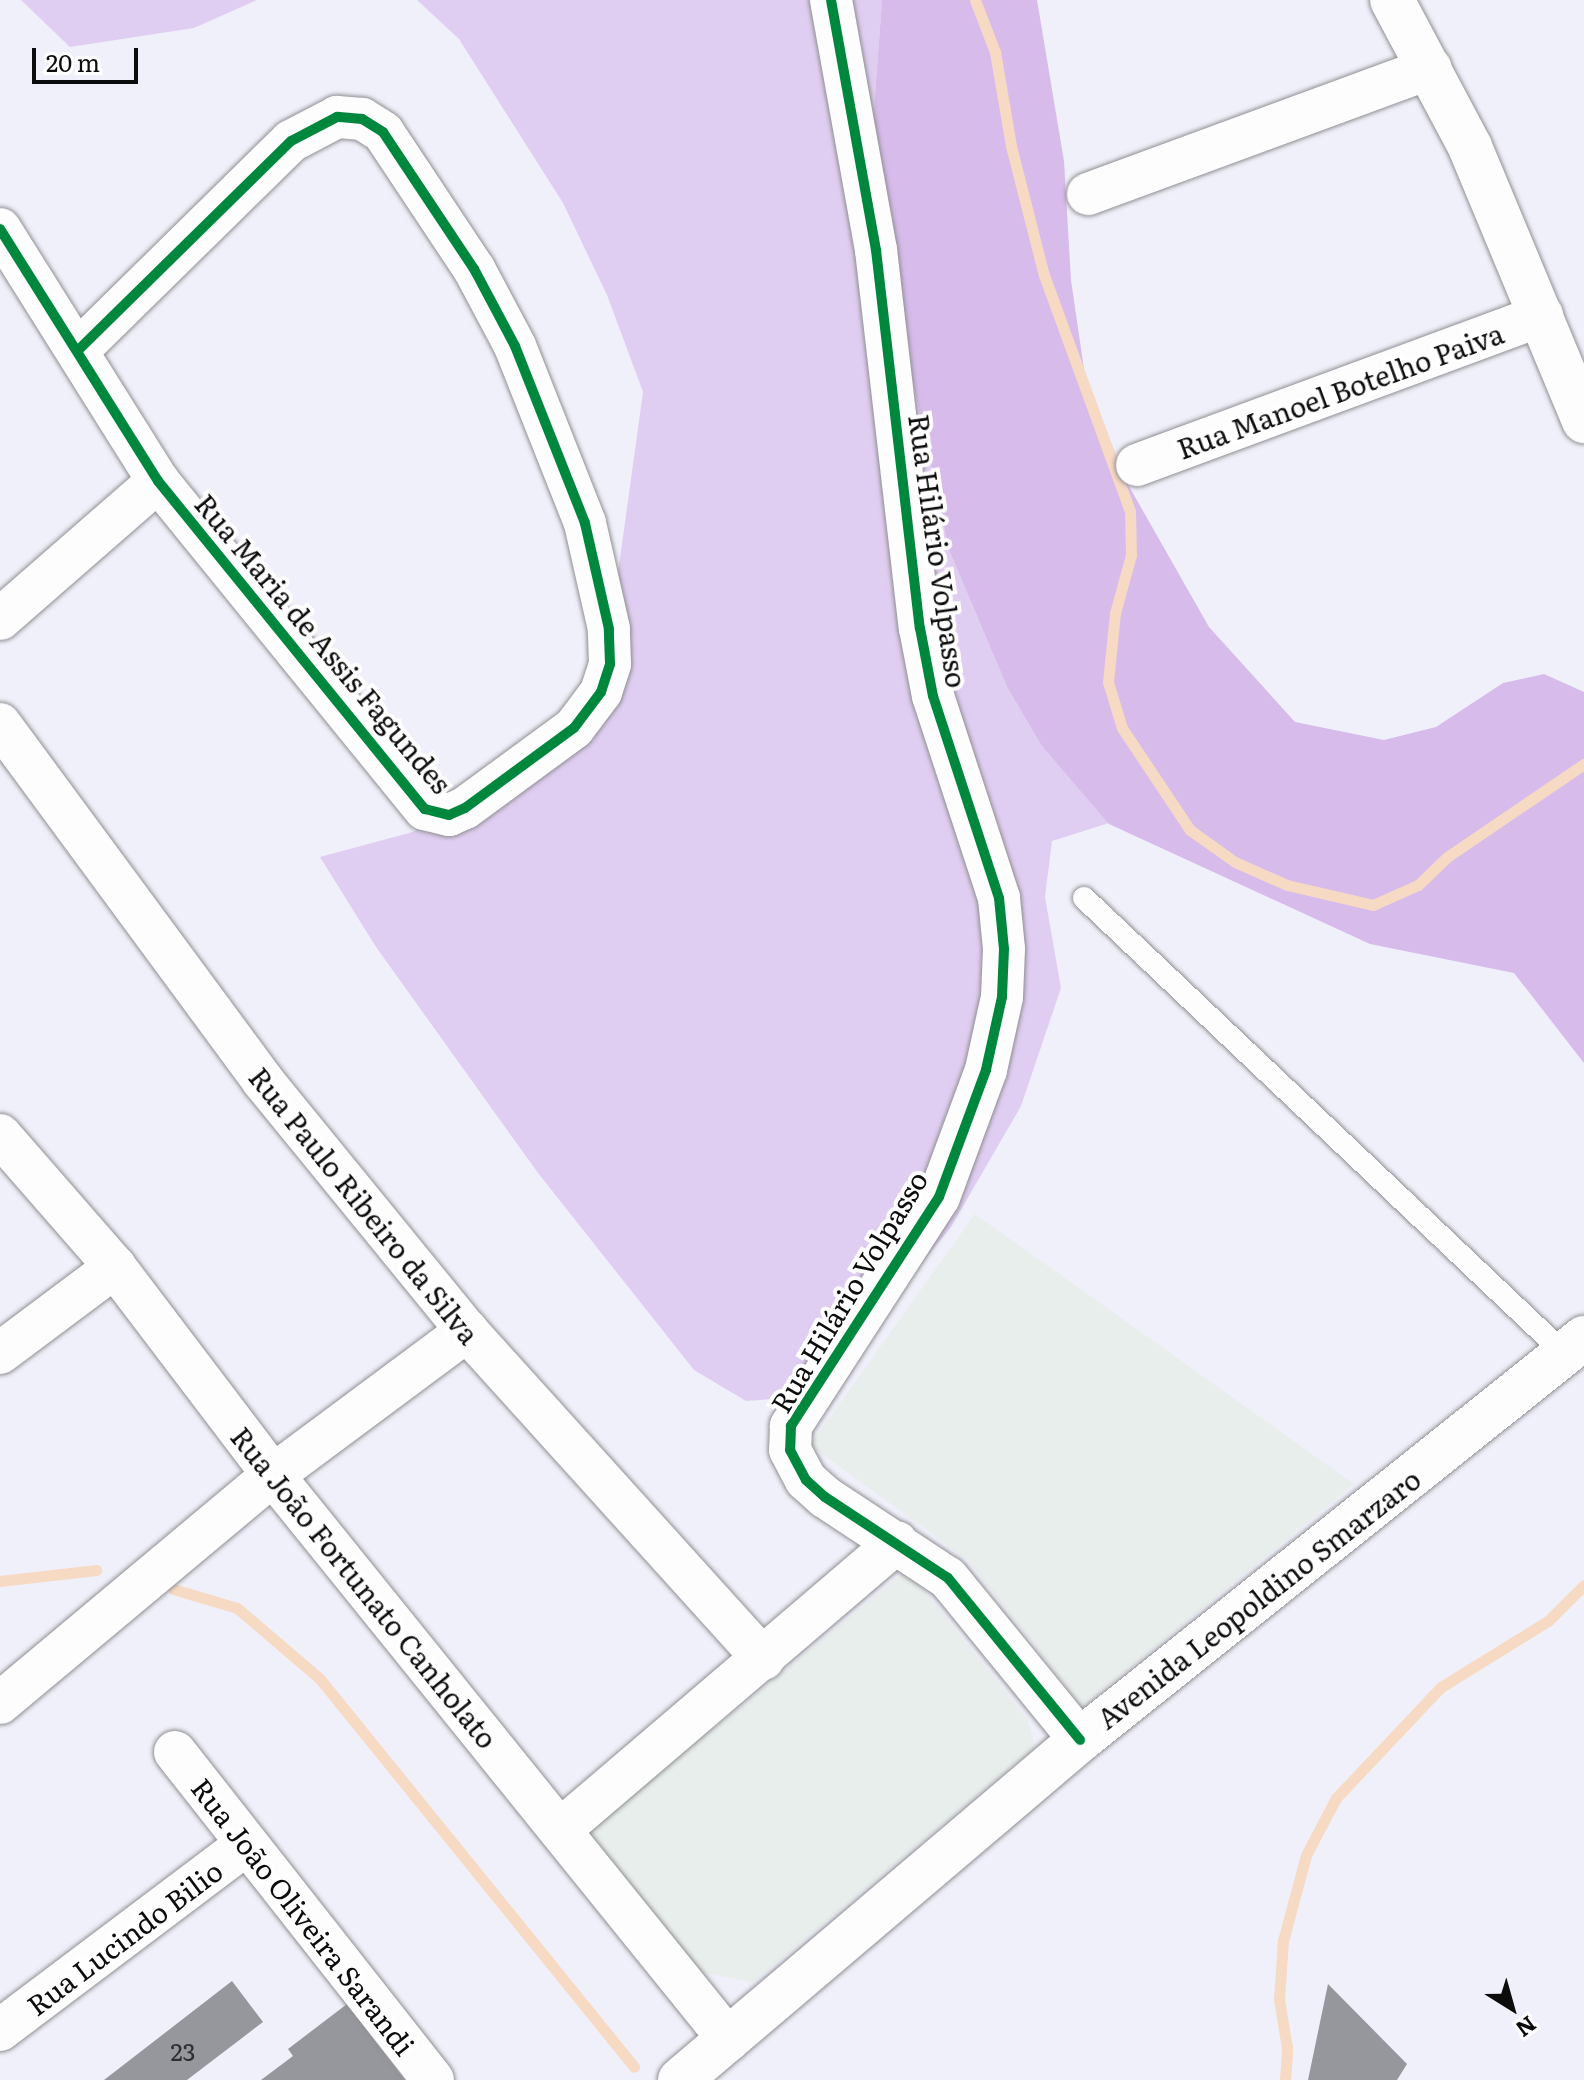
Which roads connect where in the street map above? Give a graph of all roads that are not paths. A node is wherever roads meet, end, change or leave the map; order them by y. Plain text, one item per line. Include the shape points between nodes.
1 (831, 0) edge
2 (1392, 0) edge
3 (1431, 68) junction
4 (1088, 194) dead end
5 (0, 229) edge
6 (1542, 315) junction
7 (78, 350) junction
8 (1584, 421) edge
9 (1137, 465) dead end
10 (158, 481) junction
11 (0, 619) edge
12 (0, 724) edge
13 (1084, 898) dead end
14 (0, 1135) edge
15 (115, 1267) junction
16 (467, 1331) junction
17 (1574, 1346) edge
18 (0, 1353) edge
19 (273, 1475) junction
20 (897, 1542) junction
21 (763, 1659) junction
22 (0, 1703) edge
23 (1080, 1740) junction
24 (175, 1752) dead end
25 (560, 1830) junction
26 (247, 1844) junction
27 (0, 2030) edge
28 (729, 2040) junction
29 (433, 2080) edge
30 (680, 2080) edge

1 - 20 street, Rua Hilário Volpasso via 876,250 920,628 933,696 999,898 1004,949 1002,997 986,1070 939,1197 791,1426 790,1450 806,1480
2 - 3 street
3 - 4 street
3 - 6 street
5 - 7 street
6 - 8 street
6 - 9 street, Rua Manoel Botelho Paiva
7 - 10 street
7 - 10 street, Rua Maria de Assis Fagundes via 291,141 337,117 362,119 383,132 474,269 515,346 585,523 609,629 610,664 601,692 574,728 465,808 437,815 425,809
10 - 11 street
12 - 16 street, Rua Paulo Ribeiro da Silva via 263,1081
13 - 17 lane
14 - 15 street, Rua João Fortunato Canholato
15 - 18 street
15 - 19 street, Rua João Fortunato Canholato
16 - 19 street
16 - 21 street, Rua Paulo Ribeiro da Silva
17 - 23 street, Avenida Leopoldino Smarzaro
19 - 22 street
19 - 25 street, Rua João Fortunato Canholato
20 - 21 street
20 - 23 street, Rua Hilário Volpasso via 948,1578
21 - 25 street
23 - 28 street, Avenida Leopoldino Smarzaro
24 - 26 street, Rua João Oliveira Sarandi
25 - 28 street, Rua João Fortunato Canholato
26 - 27 street, Rua Lucindo Bilio
26 - 29 street, Rua João Oliveira Sarandi
28 - 30 street, Avenida Leopoldino Smarzaro

